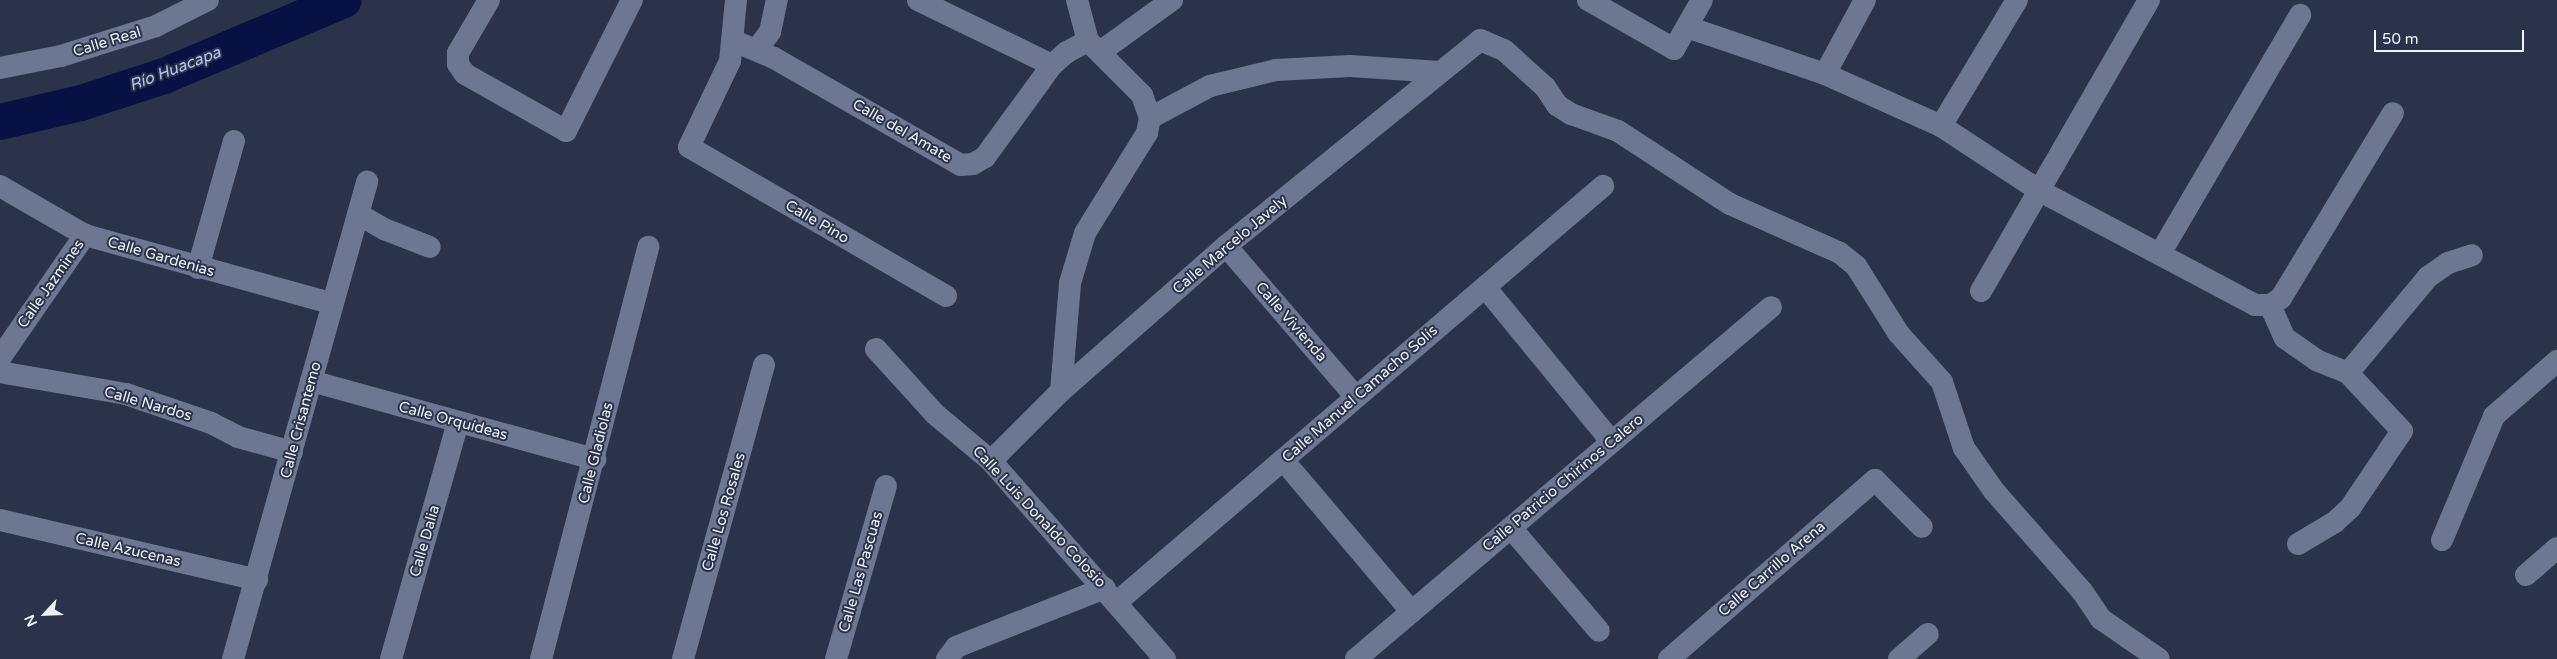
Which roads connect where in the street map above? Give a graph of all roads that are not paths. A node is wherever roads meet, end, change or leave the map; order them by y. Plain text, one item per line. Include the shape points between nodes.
1 (208, 0) edge
2 (488, 0) edge
3 (632, 0) edge
4 (736, 0) edge
5 (777, 0) edge
6 (918, 0) edge
7 (1077, 0) edge
8 (1172, 0) edge
9 (1588, 0) edge
10 (1702, 0) edge
11 (1865, 0) edge
12 (2017, 0) edge
13 (2148, 0) edge
14 (2300, 15) dead end
15 (1687, 27) junction
16 (734, 41) junction
17 (1094, 47) junction
18 (756, 50) junction
19 (1052, 65) junction
20 (0, 68) edge
21 (1440, 72) junction
22 (1825, 74) junction
23 (2393, 112) dead end
24 (1150, 118) junction
25 (1941, 126) junction
26 (234, 141) dead end
27 (367, 181) dead end
28 (0, 186) edge
29 (1603, 186) dead end
30 (2040, 191) junction
31 (358, 214) junction
32 (85, 235) junction
33 (1226, 246) junction
34 (430, 247) dead end
35 (648, 247) dead end
36 (2161, 252) junction
37 (2472, 255) dead end
38 (198, 268) junction
39 (1484, 287) junction
40 (1981, 291) dead end
41 (946, 296) dead end
42 (333, 304) junction
43 (2270, 305) junction
44 (1771, 307) dead end
45 (876, 349) dead end
46 (0, 358) edge
47 (2557, 361) edge
48 (764, 365) dead end
49 (0, 372) edge
50 (2348, 373) junction
51 (312, 381) junction
52 (1061, 392) junction
53 (1356, 397) junction
54 (458, 423) junction
55 (1612, 442) junction
56 (292, 452) junction
57 (595, 459) junction
58 (1283, 460) junction
59 (991, 461) junction
60 (886, 486) dead end
61 (0, 520) edge
62 (1922, 527) dead end
63 (1511, 528) junction
64 (2442, 540) dead end
65 (2298, 544) dead end
66 (2557, 548) edge
67 (2526, 575) dead end
68 (256, 580) junction
69 (1111, 595) junction
70 (1412, 612) junction
71 (1599, 631) dead end
72 (1928, 634) dead end
73 (233, 659) edge
74 (391, 659) edge
75 (541, 659) edge
76 (683, 659) edge
77 (836, 659) edge
78 (947, 659) edge
79 (1165, 659) edge
80 (1356, 659) edge
81 (1669, 659) edge
82 (1900, 659) edge
83 (2159, 659) edge

1 - 20 street, Calle Real via 156,26 61,56
2 - 3 street via 458,53 458,64 465,74 566,131
4 - 16 street
5 - 18 street via 770,32
6 - 19 street
7 - 17 street
8 - 17 street, Calle del Amate
9 - 15 street via 1674,49
10 - 15 street
11 - 22 street
12 - 25 street
13 - 30 street
14 - 36 street
15 - 22 street
16 - 18 street, Calle del Amate
16 - 41 street, Calle Pino via 730,61 689,147
17 - 19 street, Calle del Amate via 1067,52
17 - 24 street via 1142,95
18 - 19 street, Calle del Amate via 961,165 973,164 985,157
21 - 24 street via 1350,66 1276,70 1210,86
21 - 33 street, Calle Marcelo Javely
21 - 83 street, Calle Marcelo Javely via 1480,40 1504,50 1545,87 1557,105 1571,114 1618,130 1730,204 1840,253 1856,266 1899,334 1942,382 1964,448 1994,491 2082,591 2101,619
22 - 25 street
23 - 43 street via 2281,298
24 - 52 street via 1146,134 1085,233 1070,283
25 - 30 street
26 - 38 street
27 - 31 street, Calle Crisantemo
28 - 32 street, Calle Gardenias
29 - 39 street, Calle Manuel Camacho Solís
30 - 36 street
30 - 40 street
31 - 34 street via 384,229
31 - 42 street, Calle Crisantemo
32 - 38 street, Calle Gardenias
32 - 46 street, Calle Jazmines
33 - 52 street, Calle Marcelo Javely
33 - 53 street, Calle Vivienda
35 - 57 street, Calle Gladiolas
36 - 43 street via 2255,305
37 - 50 street via 2448,263 2428,277
38 - 42 street, Calle Gardenias
39 - 53 street, Calle Manuel Camacho Solís
39 - 55 street
42 - 51 street, Calle Crisantemo
43 - 50 street via 2284,338 2316,360
44 - 55 street, Calle Patricio Chirinos Calero
45 - 59 street, Calle Luis Donaldo Colosio via 936,414
47 - 64 street via 2494,416
48 - 76 street, Calle Los Rosales
49 - 56 street, Calle Nardos via 126,394 211,423 238,437
50 - 65 street via 2402,431 2350,508 2335,522
51 - 54 street, Calle Orquídeas
51 - 56 street, Calle Crisantemo
52 - 59 street, Calle Marcelo Javely
53 - 58 street, Calle Manuel Camacho Solís
54 - 57 street, Calle Orquídeas
54 - 74 street, Calle Dalia
55 - 63 street, Calle Patricio Chirinos Calero
56 - 68 street, Calle Crisantemo
57 - 75 street, Calle Gladiolas
58 - 69 street, Calle Manuel Camacho Solís
58 - 70 street
59 - 69 street, Calle Luis Donaldo Colosio
60 - 77 street, Calle Las Pascuas
61 - 68 street, Calle Azucenas
62 - 81 street, Calle Carrillo Arena via 1875,480
63 - 70 street, Calle Patricio Chirinos Calero
63 - 71 street
66 - 67 street
68 - 73 street, Calle Crisantemo
69 - 78 street, Calle Manuel Camacho Solís via 956,646
69 - 79 street, Calle Luis Donaldo Colosio
70 - 80 street, Calle Patricio Chirinos Calero
72 - 82 street

